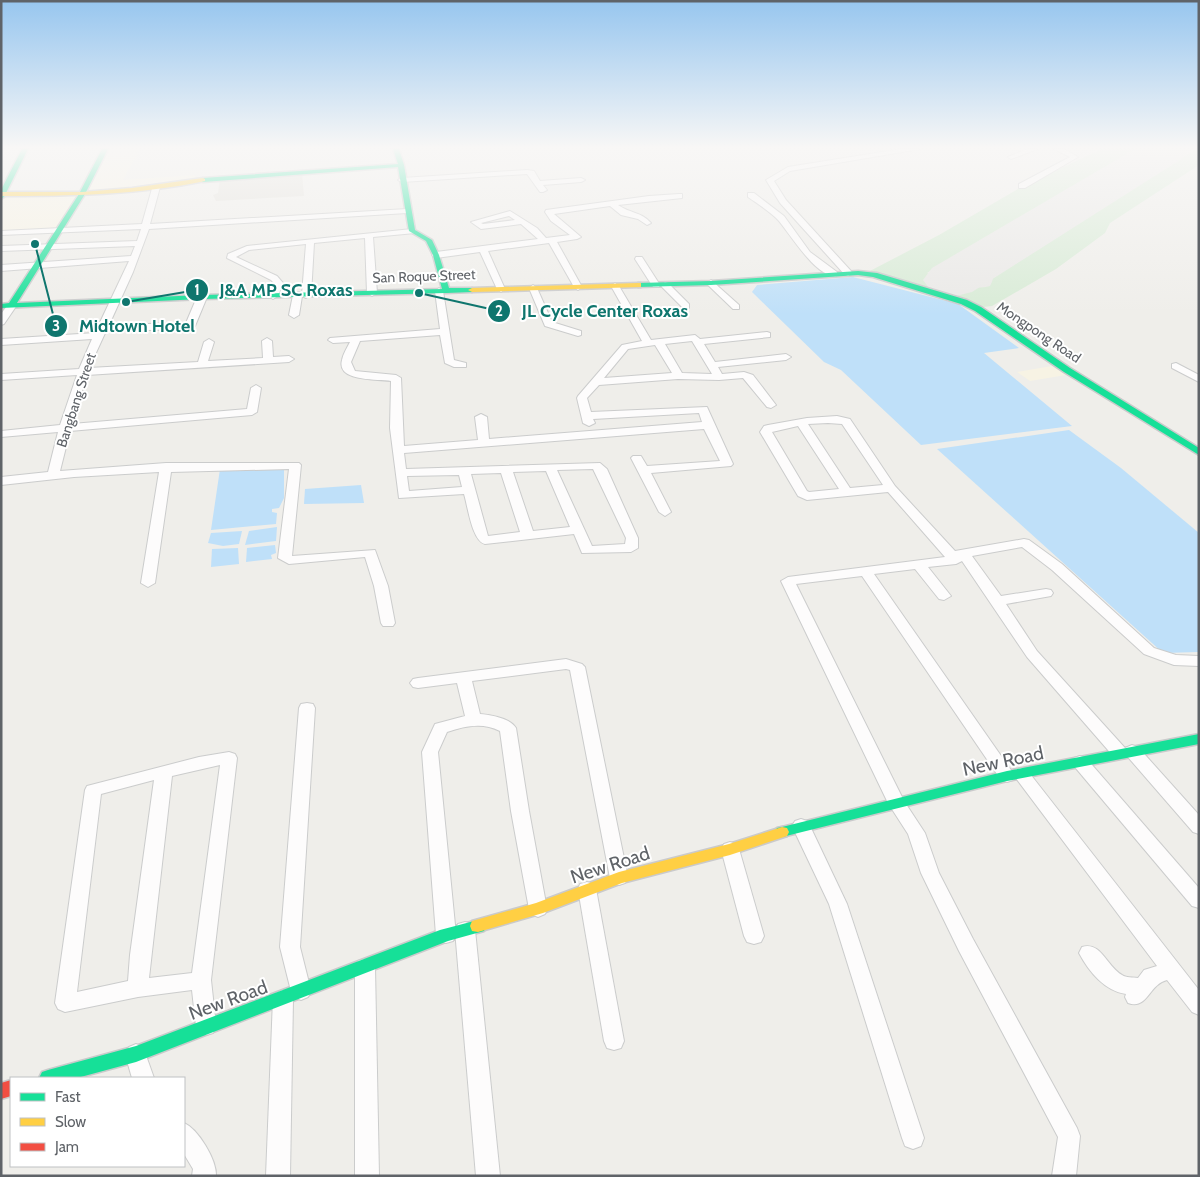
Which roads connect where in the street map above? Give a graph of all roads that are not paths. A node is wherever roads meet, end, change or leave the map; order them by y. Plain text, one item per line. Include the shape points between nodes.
1 (76, 204) edge
2 (152, 204) edge
3 (407, 204) edge
4 (603, 204) edge
5 (612, 204) edge
6 (762, 204) edge
7 (786, 204) edge
8 (408, 211) junction
9 (521, 222) dead end
10 (647, 223) dead end
11 (146, 227) junction
12 (59, 230) junction
13 (412, 231) junction
14 (1, 233) edge
15 (368, 236) junction
16 (310, 241) junction
17 (549, 242) junction
18 (140, 243) junction
19 (49, 247) junction
20 (1, 249) edge
21 (483, 249) junction
22 (436, 255) junction
23 (134, 258) junction
24 (639, 259) dead end
25 (35, 266) junction
26 (1, 268) edge
27 (848, 273) junction
28 (834, 274) junction
29 (711, 284) junction
30 (661, 285) junction
31 (615, 286) junction
32 (578, 287) junction
33 (533, 288) junction
34 (502, 289) junction
35 (443, 291) junction
36 (372, 293) junction
37 (302, 295) junction
38 (273, 296) junction
39 (202, 297) junction
40 (117, 301) junction
41 (7, 306) edge
42 (686, 306) dead end
43 (736, 307) dead end
44 (294, 315) dead end
45 (1, 322) edge
46 (100, 332) junction
47 (444, 332) junction
48 (578, 333) dead end
49 (766, 335) dead end
50 (356, 339) junction
51 (333, 340) dead end
52 (267, 341) dead end
53 (1, 342) edge
54 (209, 342) dead end
55 (698, 342) junction
56 (653, 343) junction
57 (755, 348) junction
58 (786, 357) dead end
59 (288, 359) dead end
60 (268, 360) junction
61 (202, 364) junction
62 (462, 365) dead end
63 (711, 365) junction
64 (1176, 366) dead end
65 (82, 372) junction
66 (678, 376) junction
67 (1, 377) edge
68 (719, 377) junction
69 (1199, 379) edge
70 (597, 382) junction
71 (256, 388) dead end
72 (771, 405) dead end
73 (586, 416) junction
74 (481, 417) dead end
75 (802, 422) junction
76 (708, 425) junction
77 (64, 429) junction
78 (592, 433) junction
79 (1, 434) edge
80 (484, 443) junction
81 (399, 450) junction
82 (1198, 452) edge
83 (637, 458) dead end
84 (166, 467) junction
85 (550, 467) junction
86 (506, 470) junction
87 (644, 470) junction
88 (464, 471) junction
89 (402, 473) junction
90 (53, 475) junction
91 (1, 481) edge
92 (891, 488) junction
93 (468, 490) junction
94 (846, 491) junction
95 (665, 512) dead end
96 (577, 530) junction
97 (528, 536) junction
98 (957, 554) junction
99 (920, 566) junction
100 (865, 571) junction
101 (148, 583) dead end
102 (1046, 593) dead end
103 (944, 596) dead end
104 (996, 601) junction
105 (388, 622) dead end
106 (1199, 662) edge
107 (463, 676) junction
108 (418, 683) dead end
109 (307, 708) dead end
110 (473, 718) junction
111 (1199, 739) edge
112 (1126, 752) junction
113 (1080, 762) junction
114 (164, 772) junction
115 (1014, 775) junction
116 (897, 803) junction
117 (801, 826) junction
118 (1199, 827) edge
119 (730, 849) junction
120 (619, 878) junction
121 (588, 889) junction
122 (1199, 901) edge
123 (538, 909) junction
124 (456, 932) junction
125 (754, 936) dead end
126 (1089, 953) dead end
127 (365, 967) junction
128 (1170, 970) junction
129 (201, 980) junction
130 (138, 988) junction
131 (292, 995) junction
132 (1199, 1006) edge
133 (206, 1026) junction
134 (614, 1041) dead end
135 (136, 1054) junction
136 (52, 1077) edge
137 (143, 1077) edge
138 (185, 1136) edge
139 (913, 1138) dead end
140 (204, 1176) edge
141 (278, 1176) edge
142 (367, 1176) edge
143 (488, 1176) edge
144 (1064, 1176) edge

1 - 12 street
2 - 11 street, Bangbang Street
3 - 8 street
4 - 17 street via 547,210 577,237
5 - 10 street
6 - 28 street via 781,218 807,254
7 - 27 street
8 - 11 street
8 - 13 street
9 - 17 street
11 - 12 street
11 - 18 street, Bangbang Street
12 - 14 street
12 - 19 street
13 - 15 street
13 - 22 street via 429,240
15 - 16 street
15 - 36 street
16 - 37 street
16 - 38 street via 247,248 231,256 274,278 279,283
17 - 21 street
17 - 32 street
18 - 19 street
18 - 23 street, Bangbang Street
19 - 20 street
19 - 25 street
21 - 22 street
21 - 34 street
22 - 35 street
23 - 25 street
23 - 40 street, Bangbang Street
24 - 30 street
25 - 26 street
25 - 41 street
27 - 28 street, San Roque Street
27 - 82 street, Mongpong Road via 874,275 971,305
28 - 29 street, San Roque Street
29 - 30 street, San Roque Street
29 - 43 street
30 - 31 street, San Roque Street
30 - 42 street
31 - 32 street, San Roque Street
31 - 56 street
32 - 33 street, San Roque Street
33 - 34 street, San Roque Street
33 - 48 street via 548,324
34 - 35 street, San Roque Street
35 - 36 street, San Roque Street
35 - 47 street
36 - 37 street, San Roque Street
37 - 38 street, San Roque Street
37 - 44 street
38 - 39 street, San Roque Street
39 - 40 street, San Roque Street
39 - 46 street via 190,326
40 - 41 street, San Roque Street
40 - 46 street, Bangbang Street
41 - 45 street
46 - 53 street
46 - 65 street, Bangbang Street
47 - 50 street
47 - 62 street via 448,361
49 - 57 street
50 - 51 street
50 - 81 street via 346,362 348,371 396,378
52 - 60 street
54 - 61 street
55 - 56 street via 695,338
55 - 57 street
55 - 63 street
56 - 66 street via 667,354
56 - 70 street via 625,348
57 - 58 street
57 - 63 street
59 - 60 street
60 - 61 street
61 - 65 street
63 - 68 street
64 - 69 street
65 - 67 street
65 - 77 street, Bangbang Street
66 - 68 street
66 - 70 street
68 - 72 street via 749,377
70 - 73 street via 582,398
71 - 77 street via 252,412
73 - 76 street via 703,409
73 - 78 street
74 - 80 street
75 - 92 street via 846,421
75 - 94 street
75 - 94 street via 768,428 766,432 802,494
76 - 78 street
76 - 87 street via 727,464
77 - 79 street
77 - 90 street, Bangbang Street
78 - 80 street
80 - 81 street
81 - 89 street
83 - 87 street
84 - 90 street
84 - 101 street
84 - 105 street via 295,465 285,558 370,553
85 - 86 street
85 - 96 street
85 - 96 street via 596,465 601,469 632,538 631,548 586,550
86 - 88 street
86 - 97 street
87 - 95 street
88 - 89 street
88 - 93 street
89 - 93 street via 403,495
90 - 91 street
92 - 94 street
92 - 98 street
93 - 97 street via 485,540
96 - 97 street
98 - 99 street via 956,560
98 - 104 street via 980,575
98 - 106 street via 1024,543 1057,567 1149,651 1174,660
99 - 100 street
99 - 103 street
100 - 115 street
100 - 116 street via 788,581
102 - 104 street
104 - 112 street via 1032,654
107 - 108 street
107 - 110 street
107 - 120 street via 566,664 577,667
109 - 131 street via 290,947
110 - 123 street via 500,723 508,728
110 - 124 street via 441,728 430,752
111 - 112 street, New Road
112 - 113 street, New Road
112 - 118 street
113 - 115 street, New Road
113 - 122 street
114 - 129 street via 229,758
114 - 130 street
114 - 130 street via 93,790 65,1003
115 - 116 street, New Road
115 - 128 street
116 - 117 street, New Road
116 - 144 street via 916,833 930,873 966,946 1069,1136
117 - 119 street, New Road
117 - 139 street via 838,904
119 - 120 street, New Road
119 - 125 street
120 - 121 street, New Road
121 - 123 street, New Road
121 - 134 street
123 - 124 street, New Road
124 - 127 street, New Road
124 - 143 street
126 - 128 street via 1118,984 1138,992 1151,976
127 - 131 street, New Road
127 - 142 street
128 - 132 street
129 - 130 street
129 - 133 street
131 - 133 street, New Road
131 - 141 street
133 - 135 street, New Road
135 - 136 street, New Road
135 - 137 street
138 - 140 street via 205,1167

